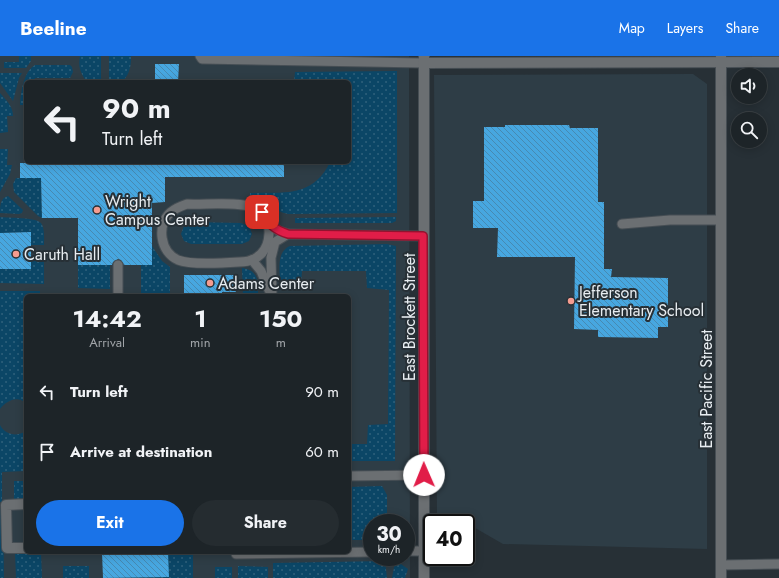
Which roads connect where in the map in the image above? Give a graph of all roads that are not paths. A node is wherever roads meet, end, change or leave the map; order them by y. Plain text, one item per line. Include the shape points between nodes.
1 (200, 56) edge
2 (721, 58) edge
3 (423, 59) edge
4 (779, 62) edge
5 (721, 220) junction
6 (267, 222) junction
7 (622, 224) dead end
8 (288, 234) junction
9 (423, 236) junction
10 (252, 260) junction
11 (118, 265) dead end
12 (118, 294) edge
13 (272, 294) edge
14 (272, 294) edge
15 (424, 475) junction
16 (351, 476) edge
17 (24, 504) edge
18 (424, 514) edge
19 (24, 548) edge
20 (351, 552) edge
21 (363, 552) edge
22 (779, 564) edge
23 (721, 565) junction
24 (424, 566) edge
25 (424, 578) edge
26 (721, 578) edge

1 - 3 lane via 202,59
2 - 3 street
2 - 4 street
2 - 5 street, East Pacific Street
3 - 9 street, East Brockett Street
5 - 7 lane via 670,220
5 - 23 street, East Pacific Street
6 - 8 lane
6 - 10 lane via 270,234 267,245 261,254
6 - 10 lane via 262,212 252,207 187,204 170,212 164,222 164,247 179,261 190,263
8 - 9 lane
8 - 13 lane via 276,242 271,258
9 - 15 street, East Brockett Street
10 - 14 lane via 261,271
11 - 12 lane
15 - 16 lane
15 - 18 street, East Brockett Street
17 - 19 street via 6,505 7,548
20 - 21 lane
22 - 23 lane
23 - 26 street, East Pacific Street
24 - 25 street, East Brockett Street

